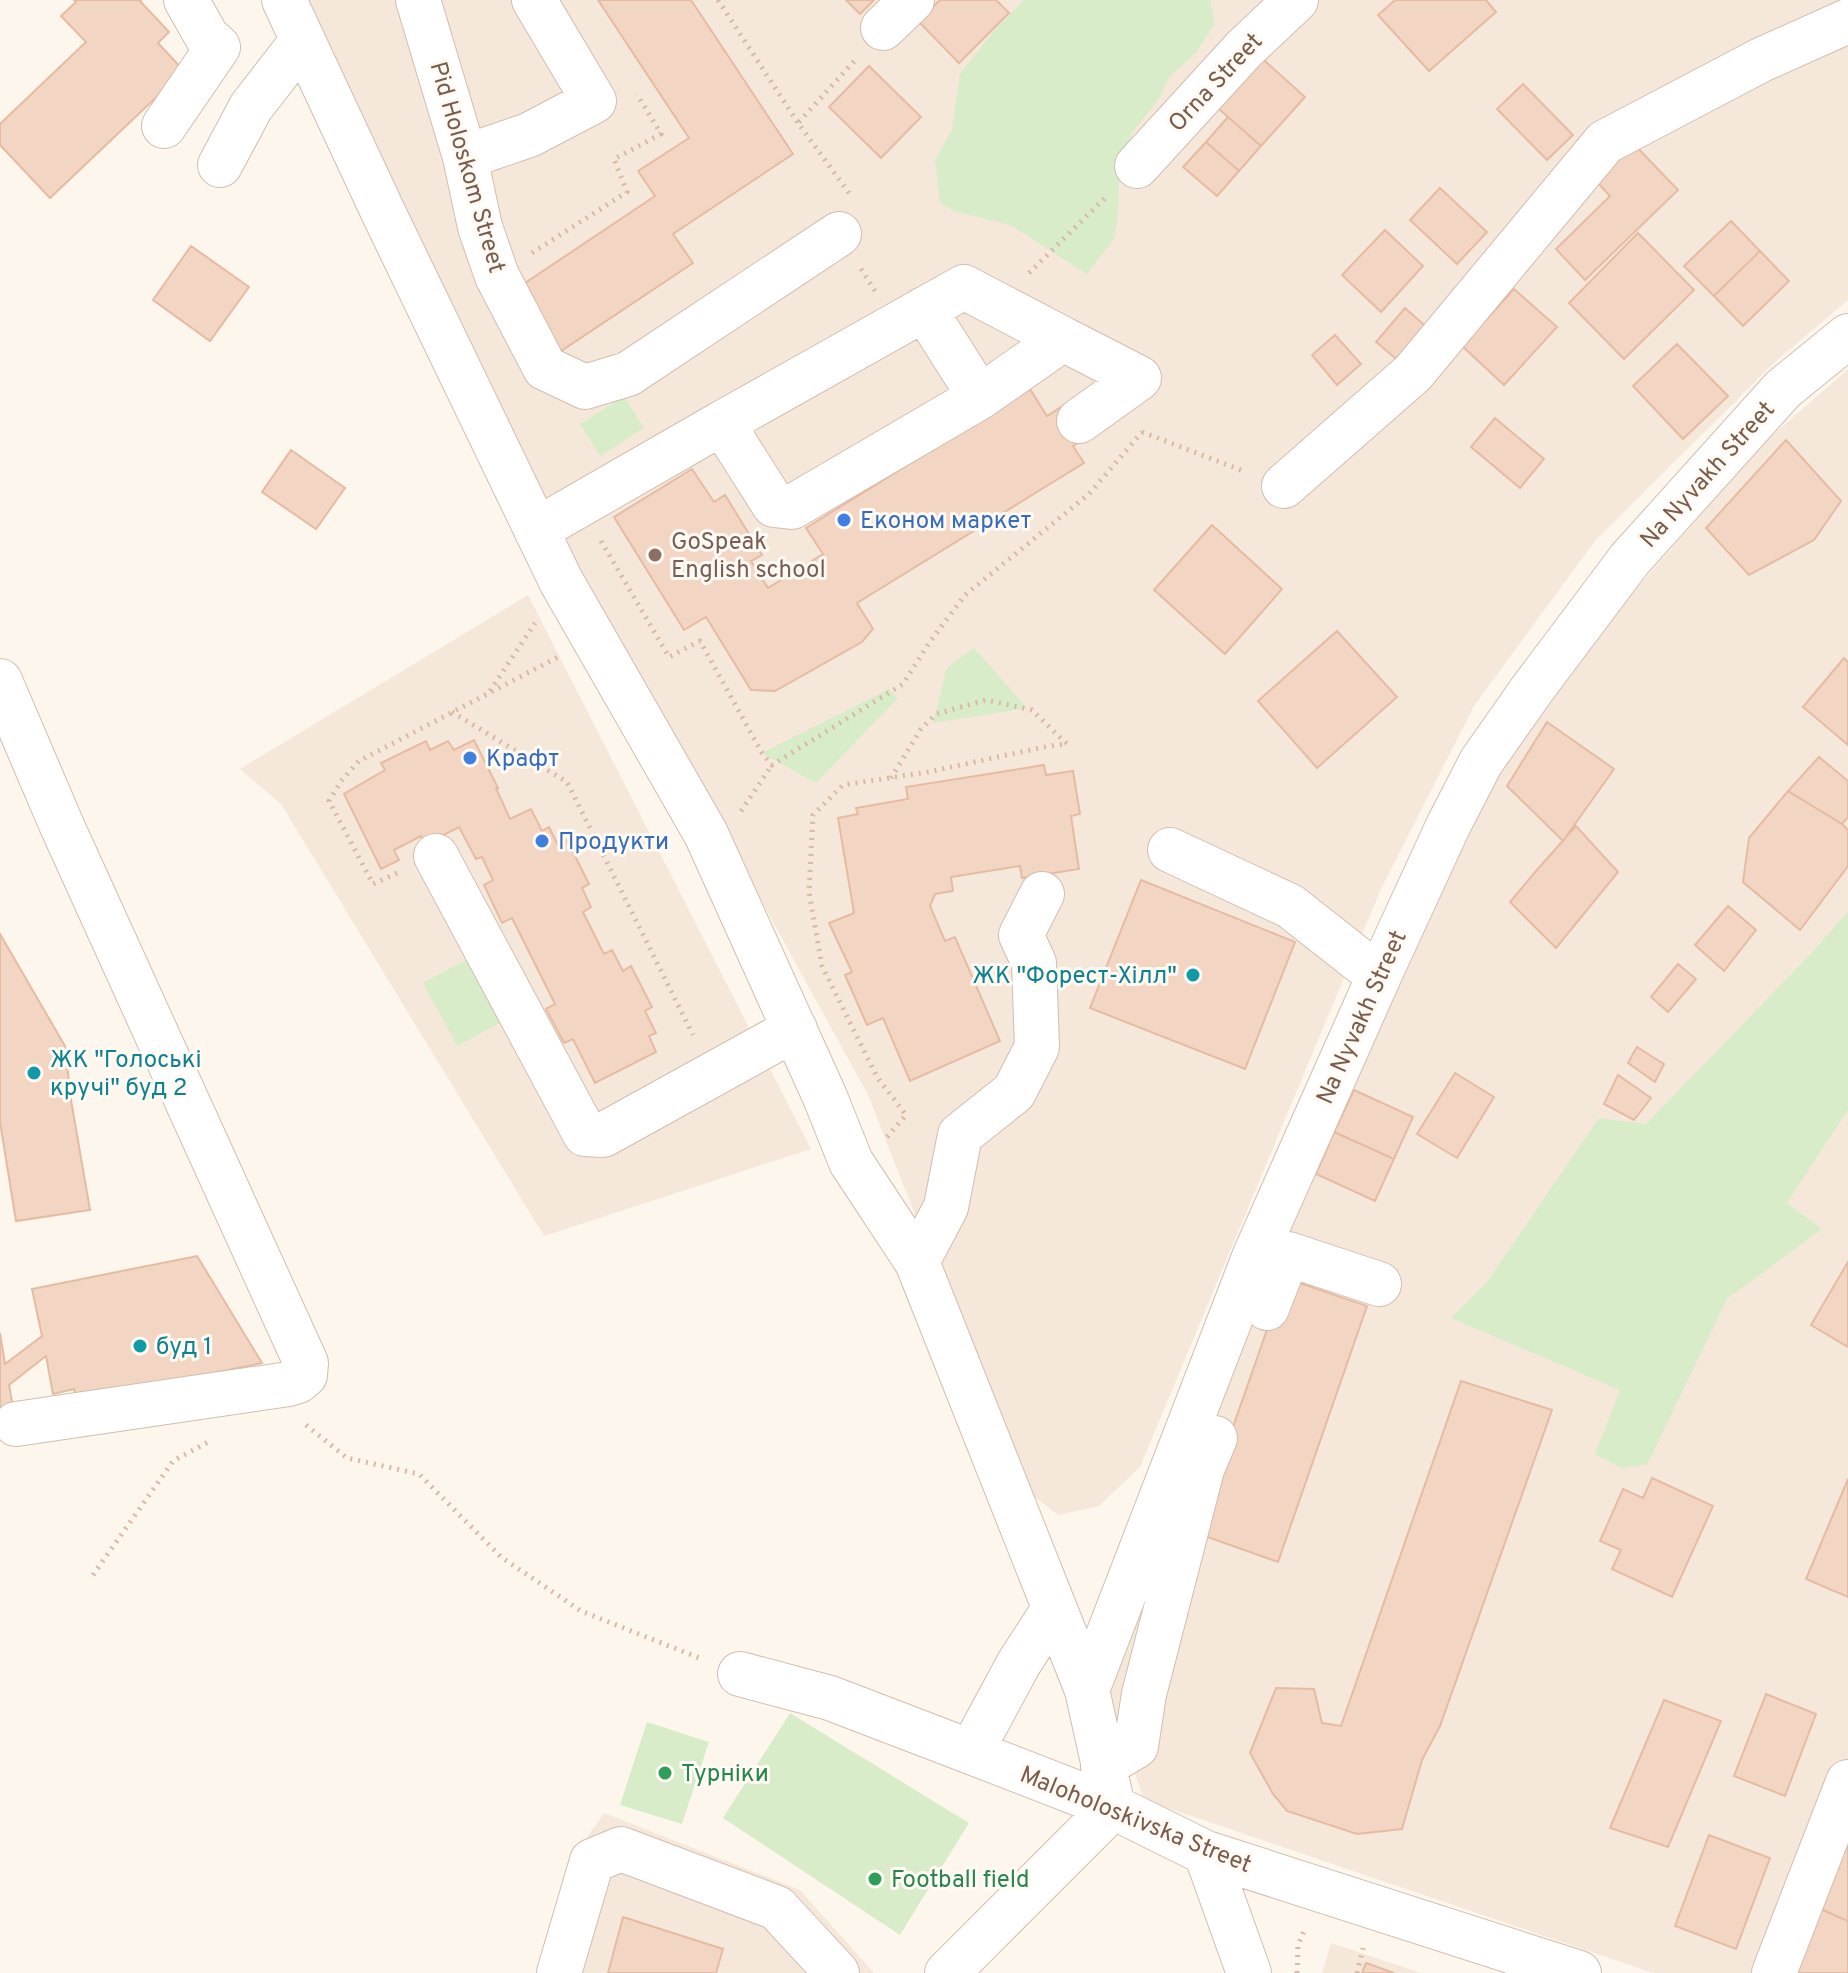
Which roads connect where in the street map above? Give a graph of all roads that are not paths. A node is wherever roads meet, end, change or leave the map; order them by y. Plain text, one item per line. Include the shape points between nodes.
1 (186, 0) edge
2 (284, 0) edge
3 (418, 0) edge
4 (534, 0) edge
5 (1296, 0) edge
6 (1848, 21) edge
7 (303, 40) junction
8 (164, 126) dead end
9 (465, 157) junction
10 (220, 165) dead end
11 (1126, 177) road end
12 (839, 234) road end
13 (909, 317) junction
14 (1848, 336) edge
15 (1063, 339) junction
16 (980, 397) junction
17 (1079, 421) dead end
18 (722, 423) junction
19 (1284, 486) road end
20 (536, 530) junction
21 (0, 681) edge
22 (1170, 850) dead end
23 (436, 856) dead end
24 (1042, 894) dead end
25 (1379, 976) junction
26 (795, 1029) junction
27 (917, 1262) junction
28 (1379, 1284) dead end
29 (16, 1424) dead end
30 (1054, 1609) junction
31 (740, 1674) road end
32 (1087, 1690) junction
33 (971, 1752) junction
34 (1848, 1782) edge
35 (1108, 1786) junction
36 (1206, 1853) junction
37 (559, 1973) edge
38 (837, 1973) edge
39 (947, 1973) edge
40 (1249, 1973) edge
41 (1579, 1973) edge
42 (1774, 1973) edge

1 - 8 street via 218,47
2 - 7 street
3 - 9 street, Pid Holoskom Street
4 - 9 street via 594,101 529,135
5 - 11 street, Orna Street
6 - 19 street via 1605,142 1413,373
7 - 10 street via 251,107
7 - 20 street
9 - 12 street, Pid Holoskom Street via 497,276 545,368 585,387 628,374
13 - 15 street via 964,287
13 - 16 street
13 - 18 street
14 - 25 street, Na Nyvakh Street via 1783,389 1630,559 1533,688 1481,762
15 - 16 street
15 - 17 street via 1139,378
16 - 18 street via 792,507 774,505
18 - 20 street
20 - 26 street via 706,834
21 - 29 street via 306,1363 305,1375 289,1384
22 - 25 street via 1290,906
23 - 26 street via 585,1134 603,1135
24 - 27 street via 1021,935 1034,963 1037,1047 1014,1092 960,1135 946,1207
25 - 32 street, Na Nyvakh Street via 1255,1255
26 - 27 street via 851,1162
27 - 30 street
28 - 35 street via 1288,1254 1202,1469 1144,1694 1136,1746
30 - 32 street
30 - 33 street
31 - 33 street, Maloholoskivska Street via 830,1698
32 - 35 street
33 - 35 street, Maloholoskivska Street
34 - 42 street
35 - 36 street, Maloholoskivska Street
35 - 39 street
36 - 40 street
36 - 41 street, Maloholoskivska Street
37 - 38 street via 592,1861 621,1849 777,1908

